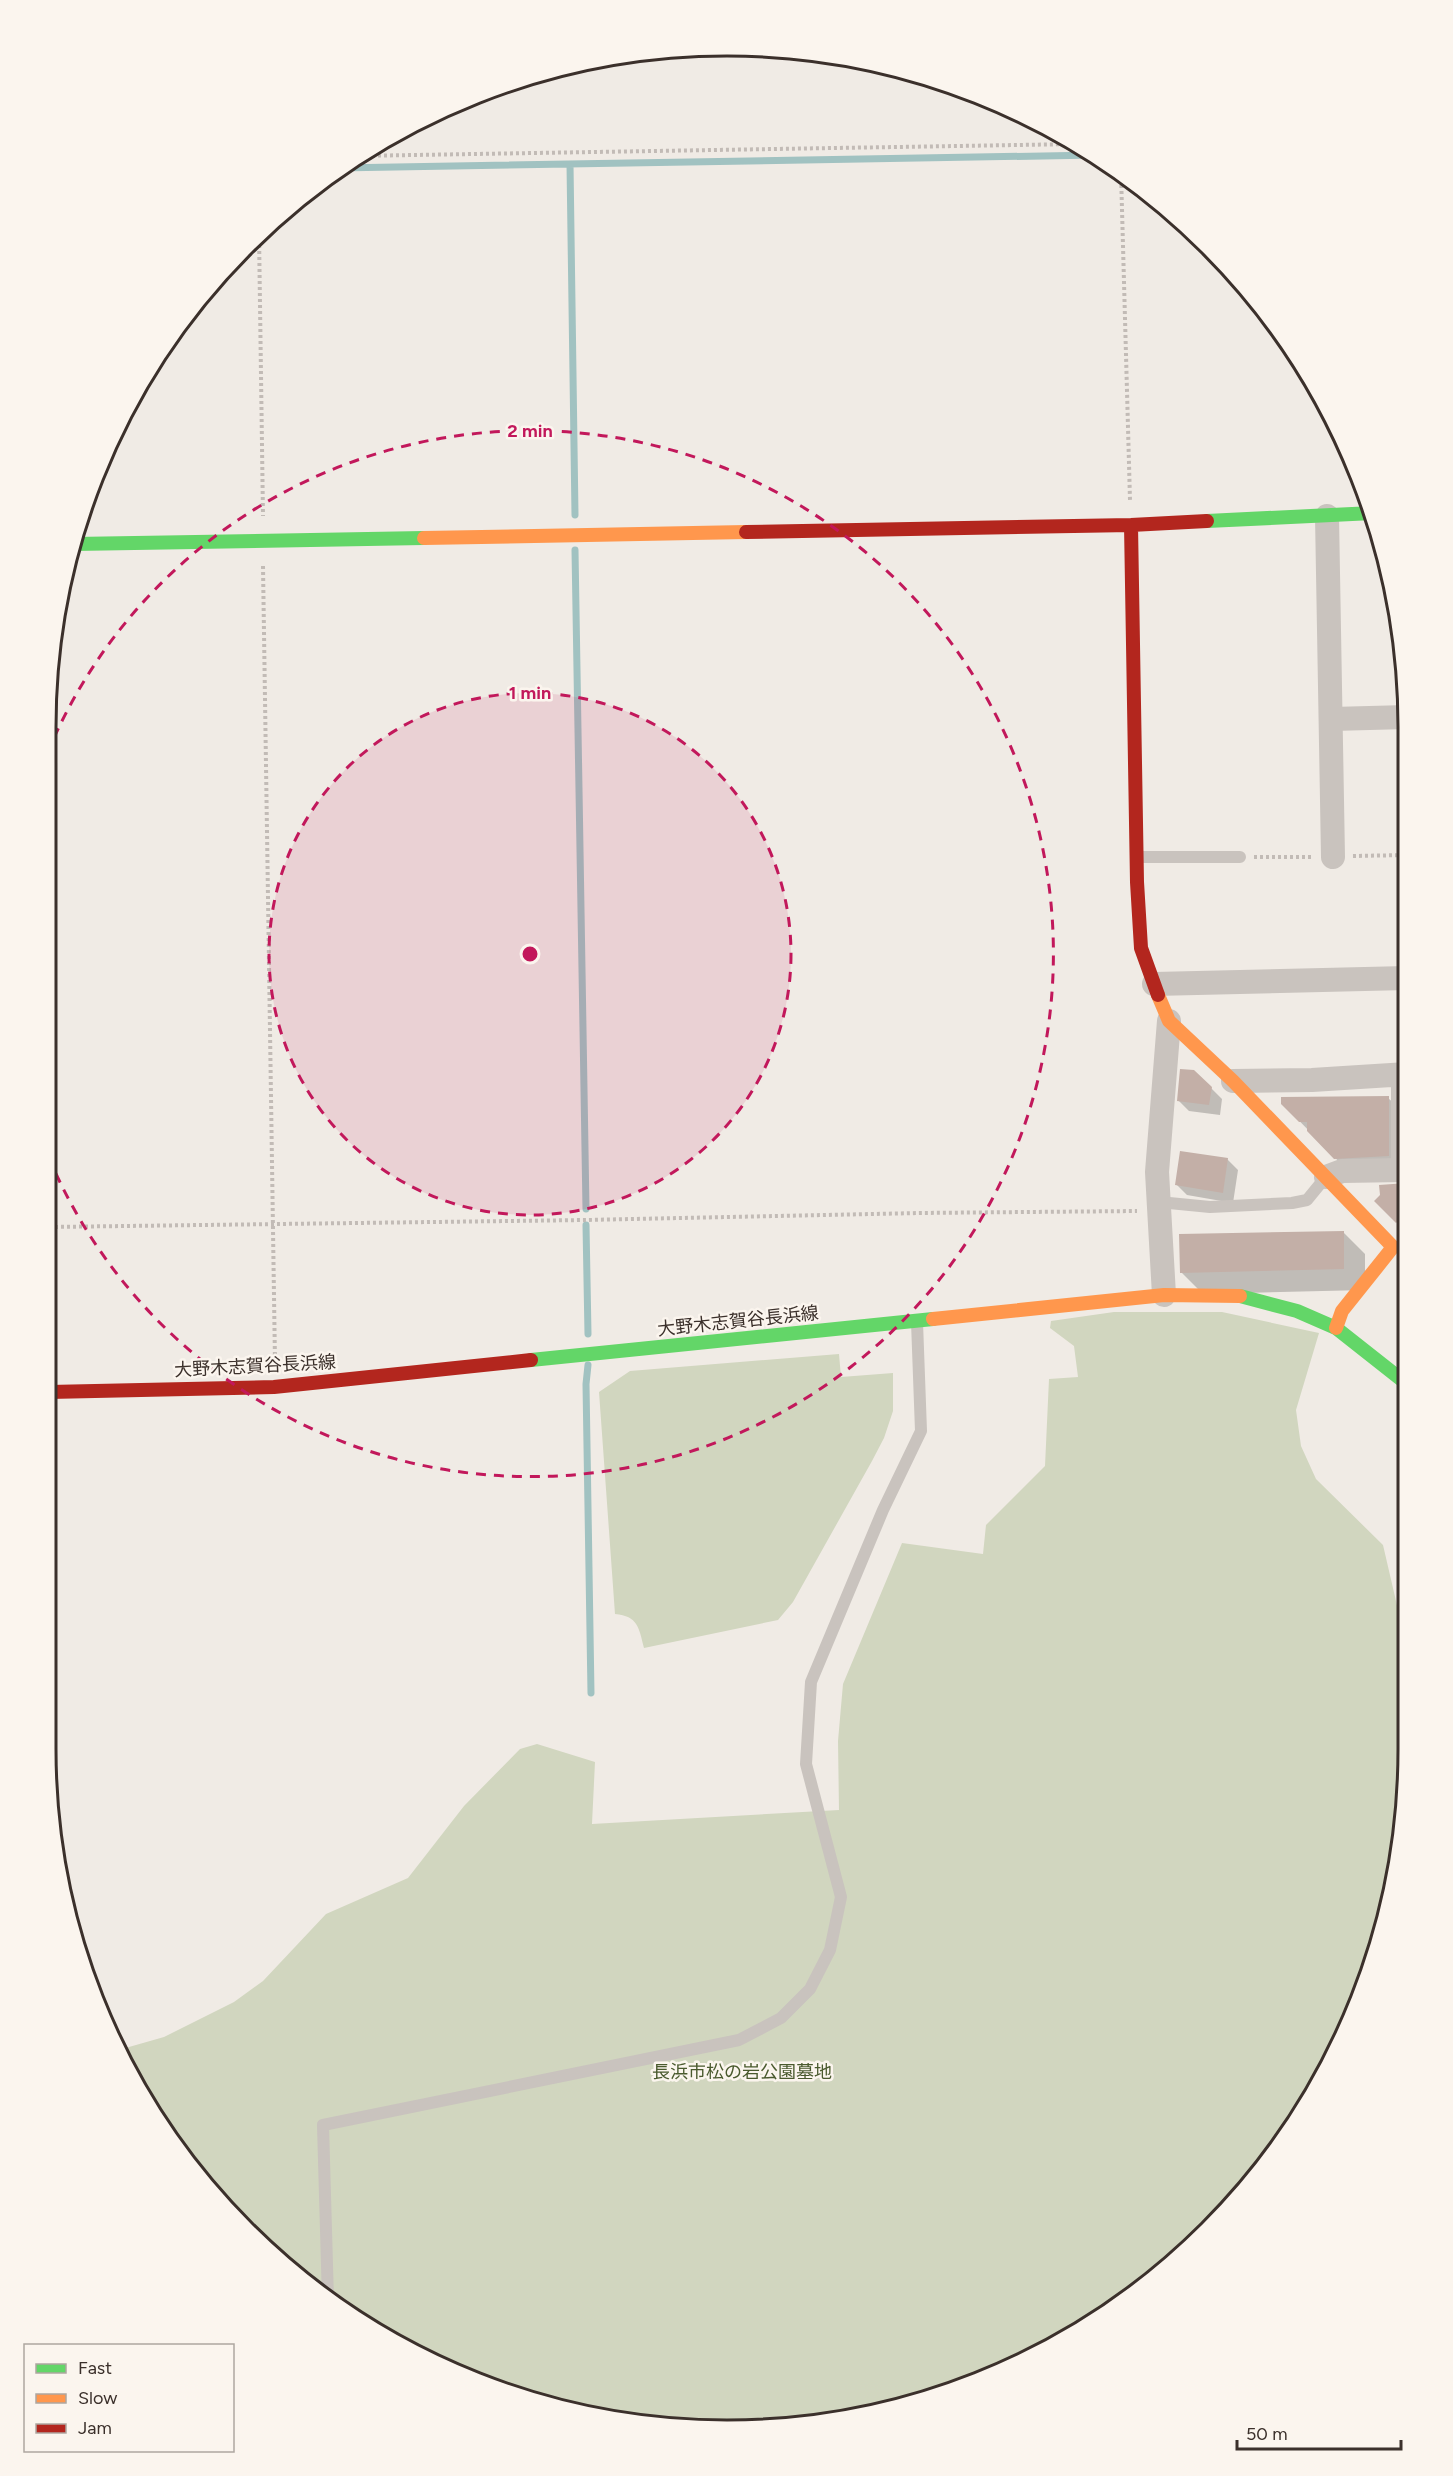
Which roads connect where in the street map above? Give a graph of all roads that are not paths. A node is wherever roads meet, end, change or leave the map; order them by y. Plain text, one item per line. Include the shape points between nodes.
1 (1363, 514) edge
2 (1327, 516) junction
3 (1131, 525) junction
4 (81, 544) edge
5 (1398, 717) edge
6 (1332, 719) junction
7 (1137, 857) junction
8 (1240, 857) dead end
9 (1333, 857) dead end
10 (1398, 978) edge
11 (1154, 984) junction
12 (1169, 1021) junction
13 (1398, 1074) edge
14 (1233, 1081) junction
15 (1398, 1170) edge
16 (1326, 1177) junction
17 (1160, 1207) junction
18 (1398, 1238) edge
19 (1398, 1242) edge
20 (1164, 1295) junction
21 (917, 1320) junction
22 (1336, 1328) junction
23 (1398, 1377) edge
24 (56, 1392) edge
25 (328, 2289) edge

1 - 2 street
2 - 3 street
2 - 6 street
3 - 4 street
3 - 7 street
5 - 6 street
6 - 9 street
7 - 8 lane
7 - 11 street via 1141,948
10 - 11 street
11 - 12 street
12 - 14 street
12 - 17 street via 1157,1172
13 - 14 street
14 - 16 street
15 - 16 street via 1342,1171
16 - 17 lane via 1307,1200 1292,1203
16 - 18 street
17 - 20 street
19 - 22 street via 1342,1311
20 - 21 street, 大野木志賀谷長浜線
20 - 22 street, 大野木志賀谷長浜線 via 1241,1296 1297,1311
21 - 24 street, 大野木志賀谷長浜線 via 274,1387
21 - 25 lane via 921,1431 883,1510 811,1682 806,1764 841,1897 830,1950 810,1989 781,2018 739,2040 323,2125
22 - 23 street, 大野木志賀谷長浜線

